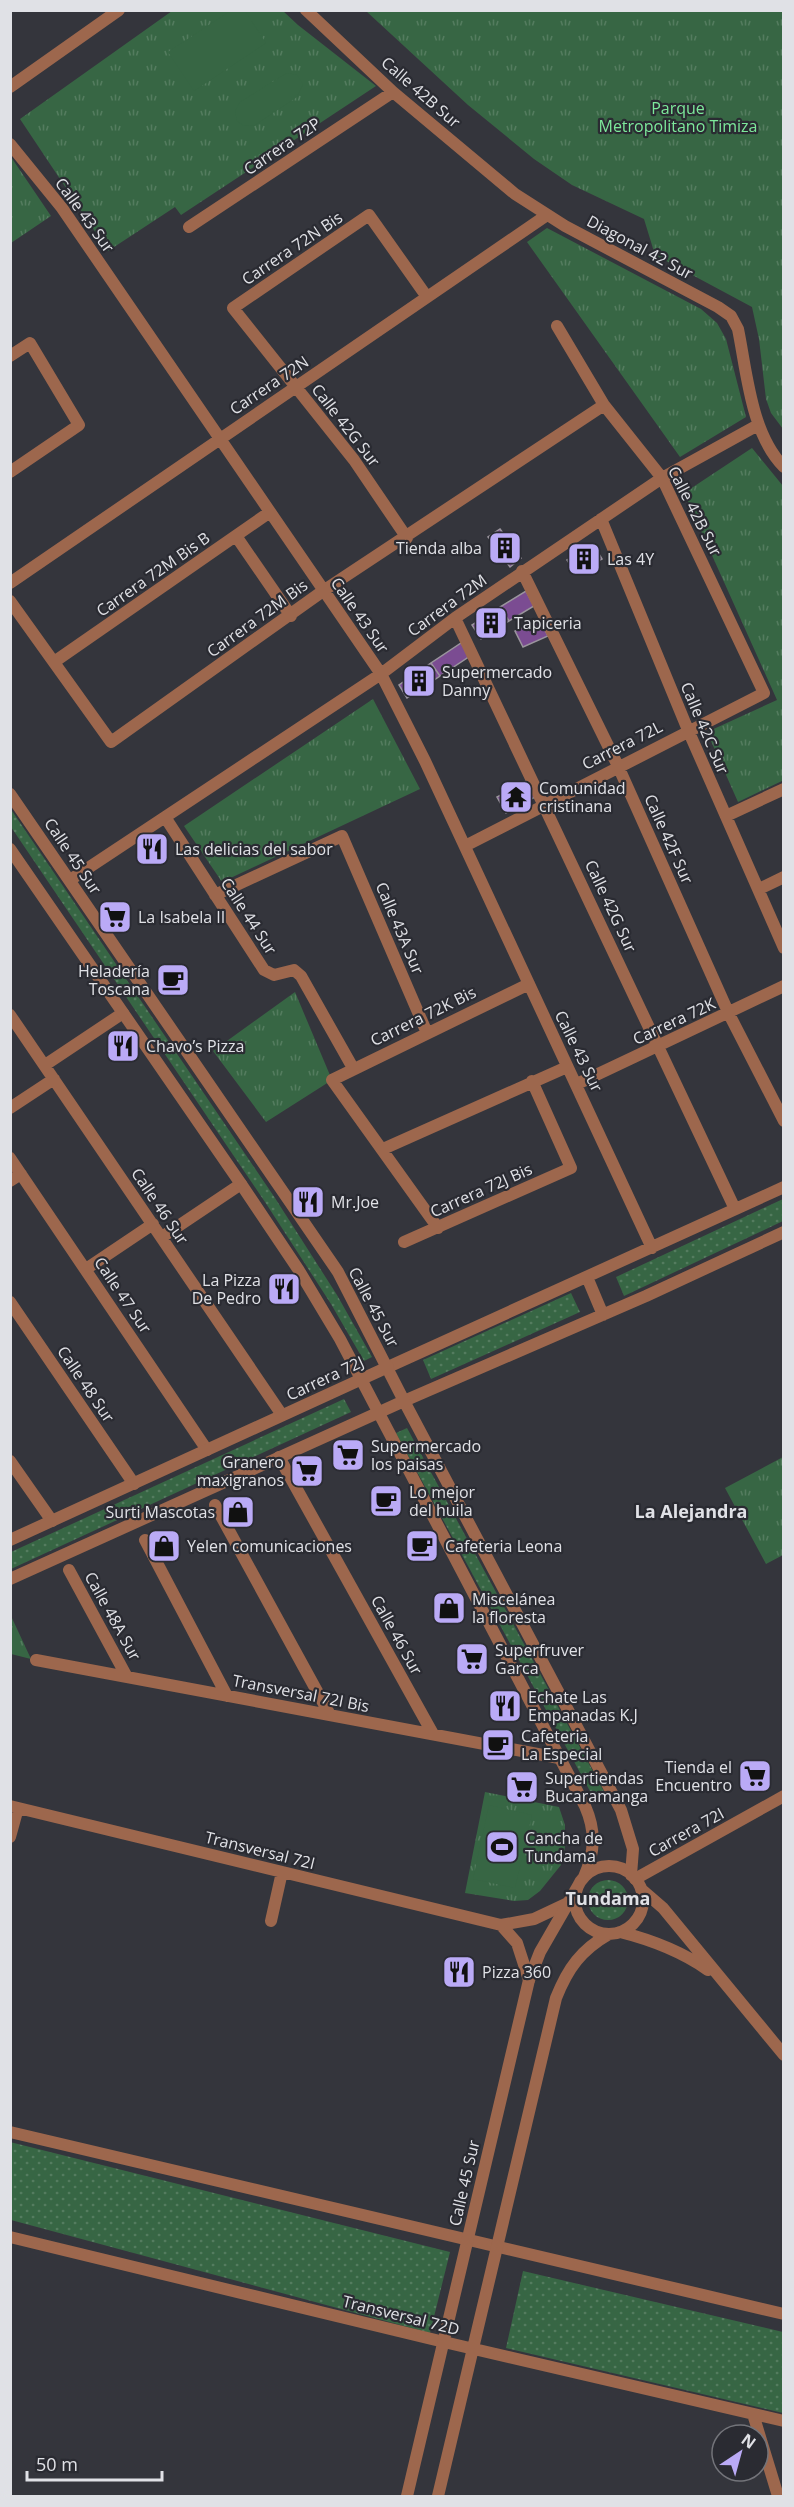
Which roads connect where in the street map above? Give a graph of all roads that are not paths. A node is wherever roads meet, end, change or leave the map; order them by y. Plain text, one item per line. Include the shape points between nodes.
1 (119, 10) edge
2 (306, 10) edge
3 (10, 87) edge
4 (393, 92) junction
5 (10, 144) edge
6 (547, 215) junction
7 (189, 227) dead end
8 (427, 297) junction
9 (233, 308) joint
10 (557, 326) dead end
11 (10, 356) edge
12 (296, 387) junction
13 (604, 405) junction
14 (758, 424) junction
15 (220, 439) junction
16 (783, 467) edge
17 (10, 472) edge
18 (662, 478) junction
19 (270, 512) junction
20 (601, 519) junction
21 (237, 536) junction
22 (407, 538) junction
23 (522, 571) junction
24 (10, 583) edge
25 (323, 591) junction
26 (10, 601) edge
27 (291, 616) junction
28 (455, 618) junction
29 (54, 662) junction
30 (381, 674) junction
31 (764, 693) joint
32 (688, 730) junction
33 (618, 766) junction
34 (783, 789) edge
35 (10, 794) edge
36 (545, 804) junction
37 (726, 816) junction
38 (165, 817) junction
39 (465, 846) junction
40 (10, 849) edge
41 (16, 867) edge
42 (783, 877) edge
43 (70, 880) junction
44 (759, 889) junction
45 (215, 895) junction
46 (783, 948) edge
47 (529, 984) junction
48 (783, 986) edge
49 (123, 1012) junction
50 (729, 1014) junction
51 (10, 1015) edge
52 (427, 1033) junction
53 (657, 1046) junction
54 (45, 1065) junction
55 (567, 1067) junction
56 (353, 1068) junction
57 (54, 1079) junction
58 (532, 1081) junction
59 (577, 1084) junction
60 (10, 1108) edge
61 (783, 1121) edge
62 (384, 1149) junction
63 (10, 1158) edge
64 (16, 1178) edge
65 (241, 1184) junction
66 (783, 1187) edge
67 (735, 1209) junction
68 (153, 1224) junction
69 (438, 1228) junction
70 (783, 1232) edge
71 (162, 1237) junction
72 (404, 1242) dead end
73 (652, 1248) junction
74 (86, 1269) junction
75 (587, 1277) junction
76 (10, 1302) edge
77 (603, 1315) junction
78 (388, 1367) junction
79 (360, 1380) junction
80 (404, 1401) junction
81 (377, 1413) junction
82 (282, 1415) junction
83 (207, 1450) junction
84 (279, 1456) junction
85 (10, 1461) edge
86 (134, 1484) junction
87 (215, 1505) dead end
88 (52, 1521) junction
89 (10, 1540) edge
90 (145, 1540) dead end
91 (69, 1570) dead end
92 (10, 1580) edge
93 (36, 1660) dead end
94 (127, 1677) junction
95 (227, 1696) junction
96 (330, 1715) junction
97 (433, 1734) junction
98 (559, 1758) junction
99 (783, 1796) edge
100 (14, 1807) edge
101 (10, 1837) edge
102 (282, 1872) junction
103 (636, 1881) junction
104 (581, 1882) junction
105 (568, 1903) junction
106 (271, 1921) dead end
107 (501, 1925) junction
108 (615, 1933) junction
109 (718, 1978) junction
110 (529, 1980) junction
111 (783, 2055) edge
112 (10, 2132) edge
113 (10, 2237) edge
114 (468, 2240) junction
115 (497, 2247) junction
116 (783, 2314) edge
117 (444, 2342) junction
118 (473, 2349) junction
119 (753, 2414) junction
120 (783, 2421) edge
121 (407, 2496) edge
122 (438, 2496) edge
123 (778, 2496) edge

1 - 3 street
2 - 4 street, Calle 42B Sur
4 - 6 street, Calle 42B Sur via 515,194
4 - 7 street, Carrera 72P
5 - 15 street, Calle 43 Sur via 62,208
6 - 8 street, Carrera 72N
6 - 14 street, Diagonal 42 Sur via 731,316 738,329
8 - 9 street, Carrera 72N Bis via 369,215
8 - 12 street, Carrera 72N
9 - 12 street, Calle 42G Sur
10 - 13 street, Calle 42B Sur
11 - 17 street via 30,343 79,425
12 - 15 street, Carrera 72N
12 - 22 street, Calle 42G Sur via 354,460
13 - 18 street, Calle 42B Sur
13 - 22 street, Carrera 72M Bis
14 - 16 street, Diagonal 42 Sur via 766,444
14 - 18 street, Carrera 72M
15 - 19 street, Calle 43 Sur
15 - 24 street, Carrera 72N
18 - 20 street, Carrera 72M
18 - 31 street, Calle 42B Sur
19 - 21 street, Carrera 72M Bis B
19 - 25 street, Calle 43 Sur
20 - 23 street, Carrera 72M
20 - 32 street, Calle 42C Sur
21 - 27 street
21 - 29 street, Carrera 72M Bis B
22 - 25 street, Carrera 72M Bis
23 - 28 street, Carrera 72M
23 - 33 street, Calle 42F Sur
25 - 27 street, Carrera 72M Bis
25 - 30 street, Calle 43 Sur
26 - 29 street
27 - 29 street, Carrera 72M Bis via 111,742
28 - 30 street, Carrera 72M
28 - 36 street, Calle 42G Sur
30 - 38 street, Carrera 72M
30 - 39 street, Calle 43 Sur
31 - 32 street, Carrera 72L
32 - 33 street, Carrera 72L
32 - 37 street, Calle 42C Sur
33 - 36 street, Carrera 72L
33 - 50 street, Calle 42F Sur
34 - 37 street
35 - 43 street, Calle 45 Sur
36 - 39 street, Carrera 72L
36 - 53 street, Calle 42G Sur
37 - 44 street, Calle 42C Sur
38 - 43 street, Carrera 72M
38 - 45 street, Calle 44 Sur
39 - 47 street, Calle 43 Sur
40 - 41 street, Calle 45 Sur
41 - 49 street, Calle 45 Sur
42 - 44 street
43 - 78 street, Calle 45 Sur via 338,1272
44 - 46 street, Calle 42C Sur
45 - 52 street, Calle 43A Sur via 342,836
45 - 56 street, Calle 44 Sur via 264,970 274,975 294,970 301,976
47 - 52 street, Carrera 72K Bis
47 - 55 street, Calle 43 Sur
48 - 50 street, Carrera 72K
49 - 54 street
49 - 65 street, Calle 45 Sur
50 - 53 street, Carrera 72K
50 - 61 street, Calle 42F Sur
51 - 54 street, Calle 46 Sur
52 - 56 street, Carrera 72K Bis
53 - 59 street, Carrera 72K
53 - 67 street, Calle 42G Sur
54 - 57 street, Calle 46 Sur
55 - 58 street
55 - 59 street, Calle 43 Sur
56 - 62 street, Carrera 72K Bis via 333,1080
57 - 60 street
57 - 68 street, Calle 46 Sur
58 - 62 street
58 - 69 street, Carrera 72J Bis via 571,1168
59 - 73 street, Calle 43 Sur
62 - 69 street
63 - 64 street, Calle 47 Sur
64 - 74 street, Calle 47 Sur
65 - 71 street
65 - 79 street, Calle 45 Sur via 317,1299
66 - 67 street, Carrera 72J
67 - 73 street, Carrera 72J
68 - 71 street, Calle 46 Sur
68 - 74 street
69 - 72 street, Carrera 72J Bis
70 - 77 street
71 - 82 street, Calle 46 Sur
73 - 75 street, Carrera 72J
74 - 83 street, Calle 47 Sur
75 - 77 street
75 - 78 street, Carrera 72J
76 - 86 street, Calle 48 Sur
77 - 80 street
78 - 79 street, Carrera 72J
78 - 80 street, Calle 45 Sur
79 - 81 street, Calle 45 Sur
79 - 82 street, Carrera 72J
80 - 81 street
80 - 103 street, Calle 45 Sur via 621,1810 633,1849
81 - 84 street
81 - 98 street, Calle 45 Sur
82 - 83 street, Carrera 72J
83 - 86 street, Carrera 72J
84 - 92 street
84 - 97 street, Calle 46 Sur
85 - 88 street
86 - 88 street, Carrera 72J
87 - 96 street
88 - 89 street, Carrera 72J
90 - 95 street
91 - 94 street, Calle 48A Sur
93 - 94 street, Transversal 72I Bis
94 - 95 street, Transversal 72I Bis
95 - 96 street, Transversal 72I Bis
96 - 97 street, Transversal 72I Bis
97 - 98 street, Transversal 72I Bis
98 - 104 street, Calle 45 Sur via 592,1827 593,1851
99 - 103 street, Carrera 72I
100 - 101 street
100 - 102 street, Transversal 72I
102 - 106 street
102 - 107 street, Transversal 72I
103 - 104 street via 612,1867 592,1871
103 - 108 street via 642,1910 637,1919
103 - 109 street via 663,1908
104 - 105 street, Calle 45 Sur
104 - 108 street via 575,1897 580,1919 598,1933
105 - 107 street, Transversal 72I via 534,1919
105 - 110 street, Calle 45 Sur
107 - 110 street via 517,1943
108 - 109 street via 652,1941 682,1954
108 - 115 street via 591,1945 572,1963 556,1998
109 - 111 street
110 - 114 street, Calle 45 Sur
112 - 114 street
113 - 117 street, Transversal 72D
114 - 115 street
114 - 117 street, Calle 45 Sur
115 - 116 street
115 - 118 street
117 - 118 street, Transversal 72D
117 - 121 street, Calle 45 Sur
118 - 119 street, Transversal 72D
118 - 122 street
119 - 120 street, Transversal 72D
119 - 123 street

